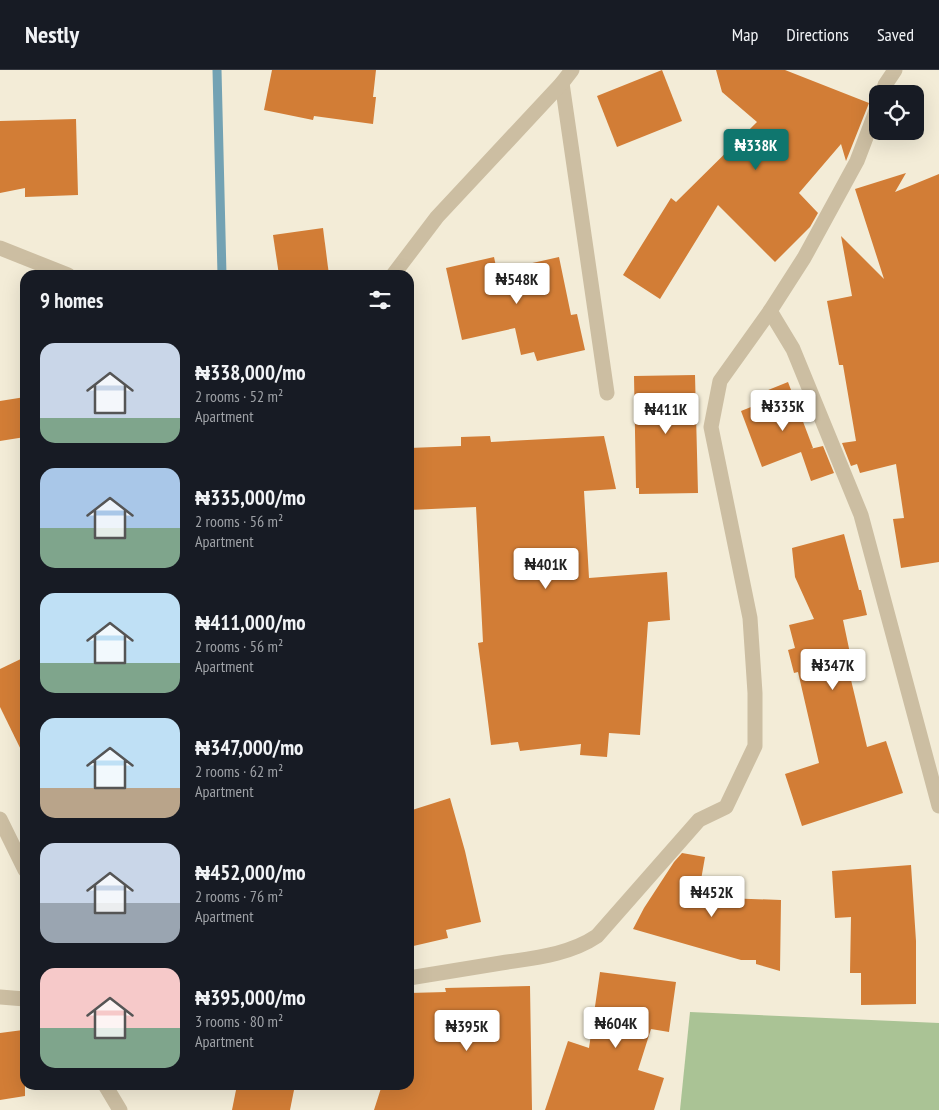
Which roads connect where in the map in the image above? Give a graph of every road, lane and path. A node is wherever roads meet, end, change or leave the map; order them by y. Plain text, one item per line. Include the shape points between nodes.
1 (572, 70) edge
2 (895, 70) edge
3 (562, 83) junction
4 (885, 85) edge
5 (869, 130) edge
6 (0, 248) edge
7 (55, 270) edge
8 (397, 270) edge
9 (770, 311) junction
10 (607, 392) dead end
11 (939, 806) edge
12 (0, 819) edge
13 (20, 860) edge
14 (414, 977) edge
15 (0, 997) edge
16 (20, 999) edge
17 (108, 1090) edge
18 (120, 1110) edge

1 - 3 street
2 - 4 street
3 - 8 street via 437,217
3 - 10 street
5 - 9 street via 857,161 804,258
6 - 7 street
9 - 11 street via 793,349 861,515
9 - 14 street via 720,381 711,427 750,618 756,693 755,746 741,780 726,808 699,820 596,936 585,944 540,957
12 - 13 street
15 - 16 street
17 - 18 street

